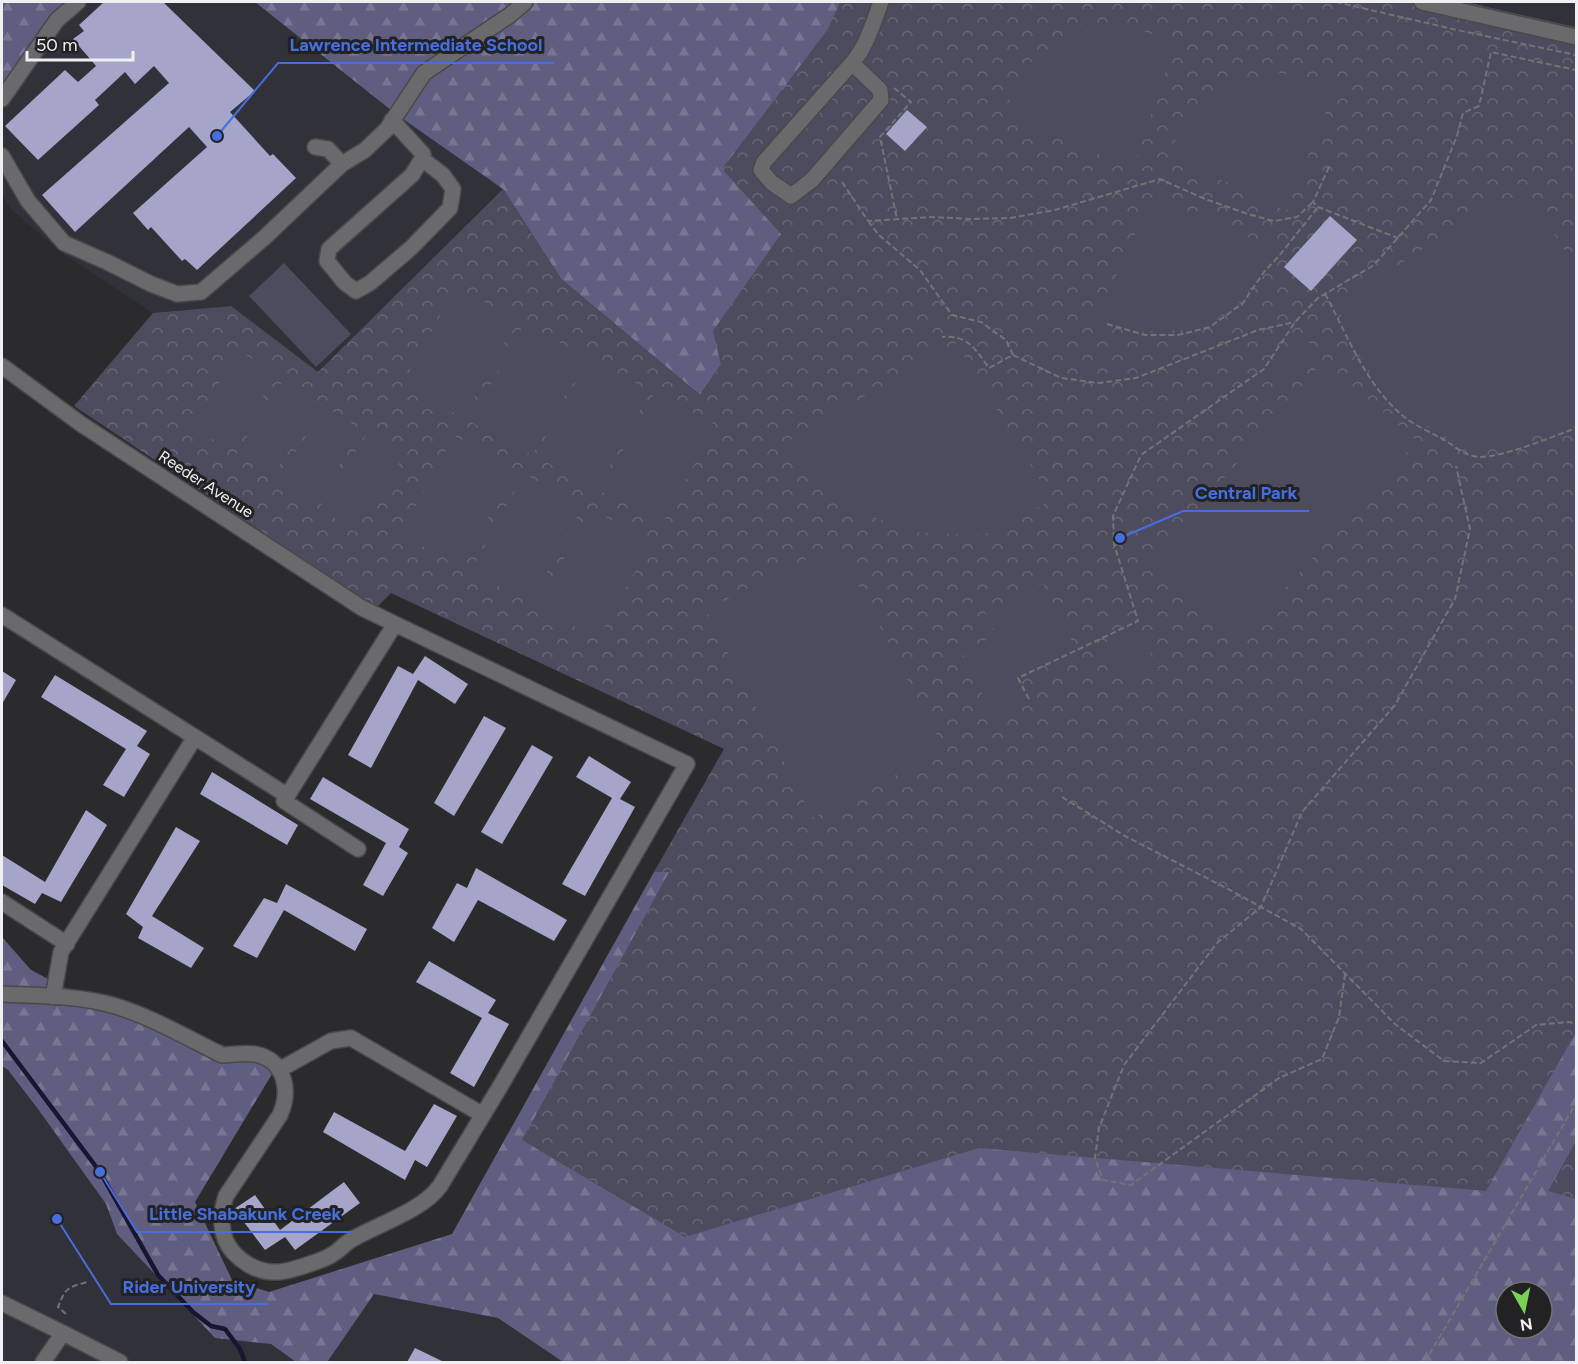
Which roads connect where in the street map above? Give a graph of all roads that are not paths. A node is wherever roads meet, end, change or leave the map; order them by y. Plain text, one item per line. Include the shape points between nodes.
1 (78, 2) edge
2 (525, 2) edge
3 (881, 2) edge
4 (1422, 2) edge
5 (1466, 6) edge
6 (1576, 37) edge
7 (852, 63) junction
8 (2, 99) edge
9 (392, 120) junction
10 (315, 147) dead end
11 (2, 156) edge
12 (422, 159) junction
13 (342, 164) junction
14 (2, 366) edge
15 (2, 615) edge
16 (395, 624) junction
17 (195, 737) junction
18 (288, 796) junction
19 (358, 849) dead end
20 (2, 902) edge
21 (67, 944) junction
22 (5, 994) edge
23 (53, 997) junction
24 (279, 1070) junction
25 (483, 1115) junction
26 (2, 1304) edge
27 (63, 1333) junction
28 (43, 1362) edge
29 (120, 1362) edge

1 - 8 street via 57,20
2 - 9 street via 424,73
3 - 7 street
4 - 5 street
5 - 6 street
7 - 7 street via 764,162 761,170 791,196 812,180 881,100 880,90
9 - 12 street via 423,154
9 - 13 street via 365,150
10 - 13 street via 328,149
11 - 13 street via 28,201 64,243 177,294 201,292
12 - 12 street via 412,175 330,249 327,261 356,291 411,248 450,208 453,189 443,175
14 - 16 street, Reeder Avenue via 81,424 362,608
15 - 17 street
16 - 18 street
16 - 25 street, Reeder Avenue via 687,764
17 - 18 street
17 - 21 street
18 - 19 street via 284,801
20 - 21 street
21 - 23 street
22 - 23 street
23 - 24 street via 111,1005 222,1054 258,1054
24 - 25 street via 331,1041 351,1038
24 - 25 street via 284,1079 285,1103 222,1208 224,1236 231,1249 250,1266 264,1271 291,1270 333,1255 349,1241 426,1200 440,1186
26 - 27 street
27 - 28 street
27 - 29 street

